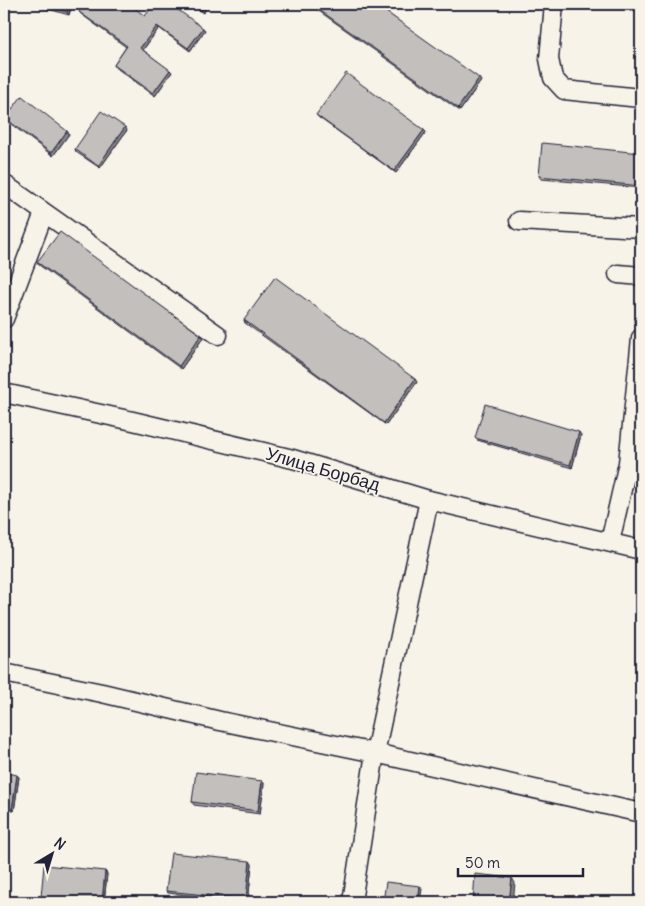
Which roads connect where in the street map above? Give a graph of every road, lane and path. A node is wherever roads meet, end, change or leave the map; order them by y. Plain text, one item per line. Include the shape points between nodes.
1 (554, 4) edge
2 (640, 98) dead end
3 (4, 184) edge
4 (44, 213) junction
5 (519, 221) dead end
6 (641, 228) edge
7 (618, 274) dead end
8 (641, 276) edge
9 (4, 319) edge
10 (218, 335) dead end
11 (641, 338) edge
12 (4, 393) edge
13 (429, 500) junction
14 (610, 542) junction
15 (641, 550) edge
16 (4, 673) edge
17 (375, 753) junction
18 (641, 813) edge
19 (352, 902) edge

1 - 2 street via 549,60 553,78 564,90
3 - 4 street
4 - 9 street
4 - 10 street
5 - 6 street
7 - 8 street
11 - 14 street via 628,463
12 - 13 street, Улица Борбад via 293,459
13 - 14 street, Улица Борбад
13 - 17 street
14 - 15 street, Улица Борбад
16 - 17 street
17 - 18 street
17 - 19 street

